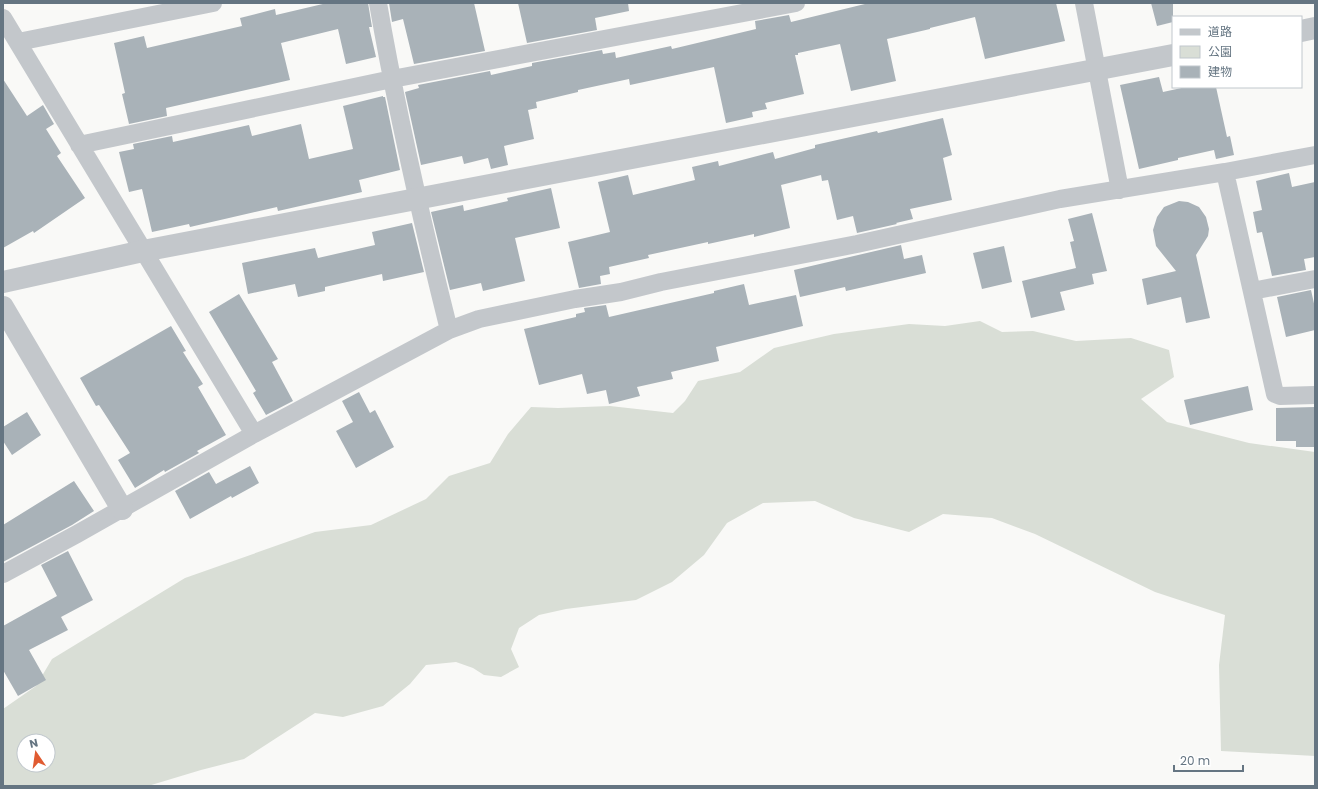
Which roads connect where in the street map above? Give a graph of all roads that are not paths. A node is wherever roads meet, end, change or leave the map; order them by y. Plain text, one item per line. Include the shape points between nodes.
1 (213, 3) edge
2 (378, 3) edge
3 (796, 3) edge
4 (1084, 3) edge
5 (3, 18) edge
6 (1315, 28) edge
7 (1302, 31) edge
8 (18, 42) junction
9 (1172, 55) edge
10 (1098, 69) junction
11 (392, 79) junction
12 (79, 145) junction
13 (1315, 155) edge
14 (1225, 172) junction
15 (1120, 190) junction
16 (417, 200) junction
17 (143, 251) junction
18 (1315, 279) edge
19 (3, 282) edge
20 (1252, 291) junction
21 (3, 307) edge
22 (448, 330) junction
23 (1315, 395) edge
24 (254, 434) junction
25 (122, 509) junction
26 (3, 574) edge

1 - 8 street
2 - 11 street
3 - 11 street
4 - 10 street
5 - 8 street
6 - 7 street
8 - 12 street
9 - 10 street
10 - 15 street
10 - 16 street
11 - 12 street
11 - 16 street
12 - 17 street
13 - 14 street
14 - 15 street
14 - 20 street
15 - 22 street via 1060,198 857,244 479,319
16 - 17 street
16 - 22 street
17 - 19 street
17 - 24 street
18 - 20 street
20 - 23 street via 1275,394
21 - 25 street
22 - 24 street
24 - 25 street
25 - 26 street

